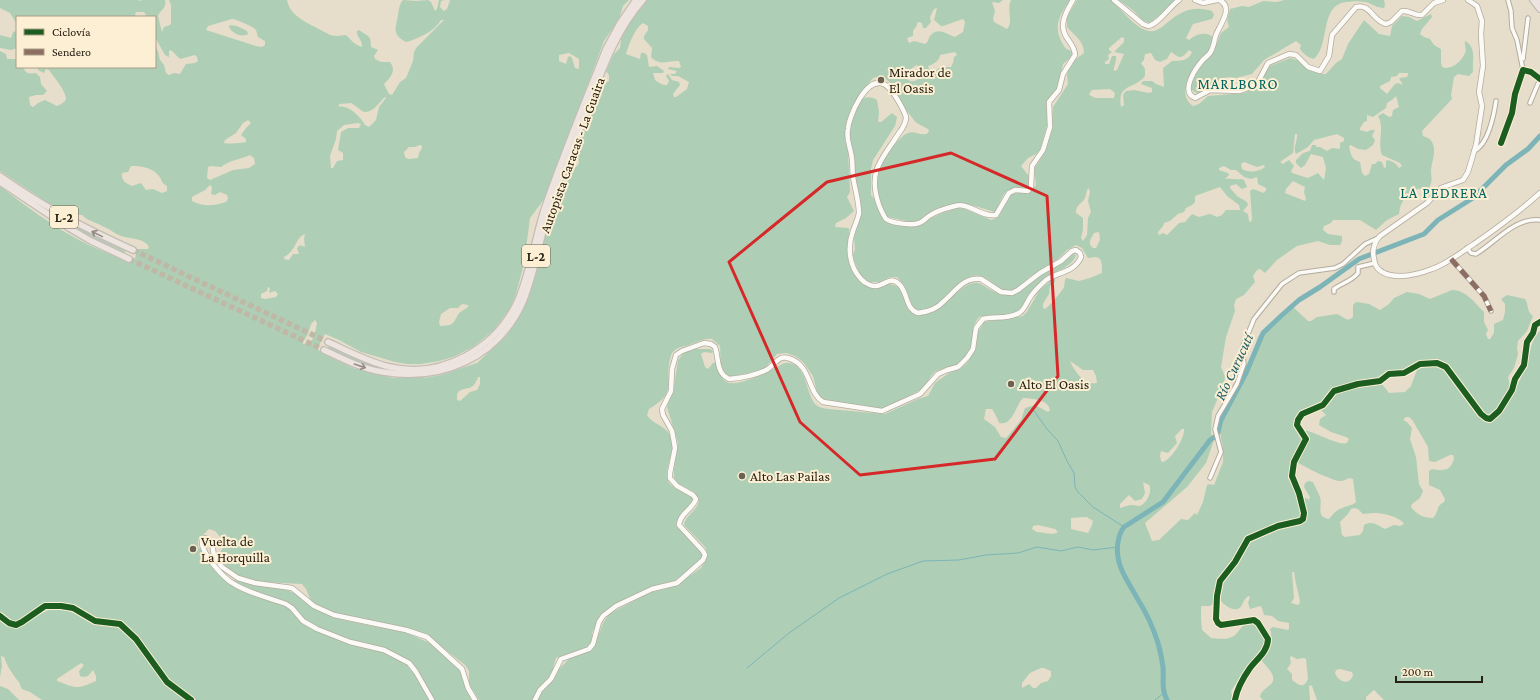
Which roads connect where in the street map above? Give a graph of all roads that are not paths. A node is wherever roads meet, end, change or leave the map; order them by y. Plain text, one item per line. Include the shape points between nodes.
1 (636, 0) edge
2 (643, 0) edge
3 (1073, 0) edge
4 (1114, 0) edge
5 (1180, 0) edge
6 (1195, 0) edge
7 (1218, 0) edge
8 (1443, 0) edge
9 (1468, 0) edge
10 (1508, 0) edge
11 (1533, 0) edge
12 (1540, 9) edge
13 (1528, 18) dead end
14 (1522, 60) junction
15 (1523, 70) junction
16 (1540, 79) edge
17 (1496, 101) dead end
18 (1530, 103) dead end
19 (1501, 143) dead end
20 (1474, 151) junction
21 (0, 176) edge
22 (0, 182) edge
23 (1540, 194) edge
24 (1540, 220) edge
25 (1378, 238) junction
26 (1467, 248) junction
27 (132, 250) tunnel mouth
28 (129, 259) tunnel mouth
29 (1451, 259) junction
30 (1375, 263) junction
31 (1334, 292) dead end
32 (1491, 311) dead end
33 (1540, 322) edge
34 (328, 342) tunnel mouth
35 (324, 350) tunnel mouth
36 (1210, 478) dead end
37 (0, 616) edge
38 (191, 700) edge
39 (432, 700) edge
40 (476, 700) edge
41 (535, 700) edge
42 (1235, 700) edge

1 - 34 highway, Autopista Caracas - La Guaira / L-2 via 606,48 544,210 521,294 500,330 463,358 446,365 416,370 379,364
35 -> 2 highway, Autopista Caracas - La Guaira / L-2 via 373,370 424,374 465,362 486,349 503,333 517,314 525,296 549,212 611,50 624,25
3 - 41 main road via 1065,15 1063,26 1075,55 1063,74 1059,90 1049,102 1050,127 1043,150 1032,166 1032,187 1028,191 1015,190 1008,193 996,215 988,215 959,205 933,214 918,224 887,219 875,193 877,168 901,131 906,116 887,86 875,83 868,88 855,107 848,128 847,140 859,213 851,234 849,254 862,281 878,286 888,280 897,282 903,289 911,309 918,313 939,306 956,288 966,282 981,279 1001,292 1012,293 1072,251 1080,253 1078,262 1071,269 1043,283 1019,313 1002,318 982,319 975,331 973,349 958,367 938,374 920,394 882,411 823,402 816,396 804,371 796,361 788,358 780,358 762,371 729,379 722,372 715,347 711,344 704,343 676,355 672,369 671,391 662,409 676,448 670,476 676,486 696,499 679,525 701,548 704,558 679,582 652,589 620,603 606,613 599,622 590,648 561,659
4 - 5 main road via 1148,26 1154,24
6 - 7 main road via 1204,3
7 - 8 main road via 1224,3 1225,19 1211,51 1199,64 1190,81 1189,92 1195,98 1210,90 1240,91 1253,86 1258,82 1268,63 1289,54 1296,55 1308,67 1320,71 1329,56 1332,35 1356,7 1367,8 1380,22 1388,24 1402,11 1422,15
9 - 20 main road via 1477,6 1482,21 1480,34 1483,66 1479,92 1482,110
10 - 14 street via 1512,28 1518,40
11 - 12 highway
13 - 14 street
14 - 15 street
15 - 16 street
15 - 19 street
16 - 18 street
17 - 20 street via 1488,133 1481,147
20 - 25 main road via 1463,180 1442,188 1427,203
27 -> 21 highway, L-2 via 56,213
22 - 28 highway, L-2 via 69,228
23 - 26 main road
24 - 26 street via 1519,223 1476,254
25 - 30 main road via 1373,257
25 - 36 street via 1365,244 1335,268 1299,273 1282,284 1254,319 1243,346 1244,364 1237,384 1218,416 1216,429 1221,452
26 - 29 main road
29 - 30 main road via 1414,275 1395,276 1383,273
29 - 32 street via 1484,296
30 - 31 street via 1358,267 1358,273 1354,278 1342,283
33 - 42 street via 1535,325 1527,342 1524,365 1512,390 1499,411 1490,419 1481,414 1448,368 1438,364 1418,365 1404,373 1389,374 1380,381 1340,389 1333,392 1323,404 1299,417 1297,425 1306,438 1294,462 1292,476 1299,493 1303,519 1250,537 1218,587 1218,623 1221,625 1254,620 1268,639 1265,650 1250,667
37 - 38 street via 16,625 42,608 52,605 73,608 95,621 117,623 136,639 168,682
39 - 40 main road via 409,663 384,650 350,642 317,629 303,621 286,604 233,584 208,556 202,547 202,540 204,538 210,541 216,559 228,573 238,578 292,588 314,606 334,615 427,637 462,669 468,688

